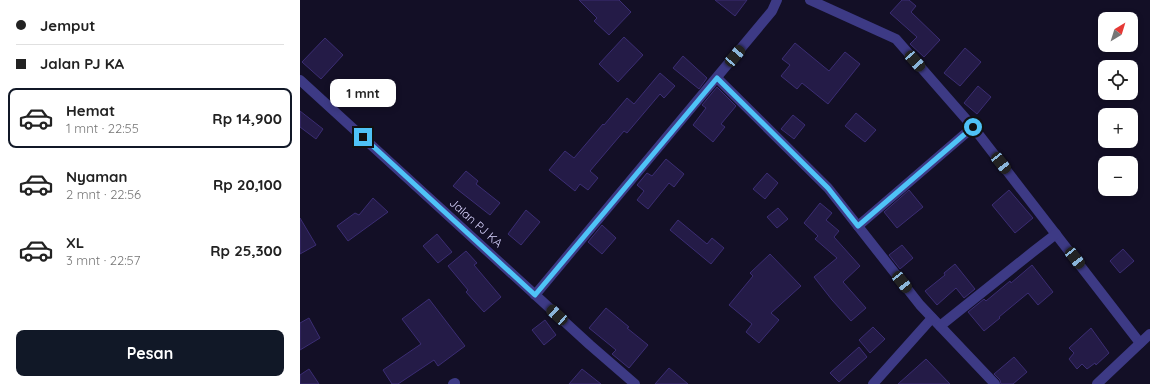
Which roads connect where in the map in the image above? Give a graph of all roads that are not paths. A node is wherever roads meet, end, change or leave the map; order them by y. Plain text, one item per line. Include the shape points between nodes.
1 (777, 0) edge
2 (810, 0) edge
3 (717, 78) junction
4 (300, 80) edge
5 (973, 127) junction
6 (858, 226) junction
7 (1056, 234) junction
8 (535, 295) junction
9 (932, 318) junction
10 (940, 326) junction
11 (1150, 334) edge
12 (1140, 343) junction
13 (635, 384) edge
14 (873, 384) edge
15 (995, 384) edge
16 (1097, 384) edge

1 - 3 street via 772,11
2 - 5 street via 896,39
3 - 6 street via 828,188
3 - 8 street
4 - 8 street, Jalan PJ KA
5 - 6 street
5 - 7 street
6 - 9 street
7 - 10 street
7 - 12 street
8 - 13 street, Jalan PJ KA
9 - 10 street
9 - 14 street
10 - 15 street
11 - 12 street
12 - 16 street

